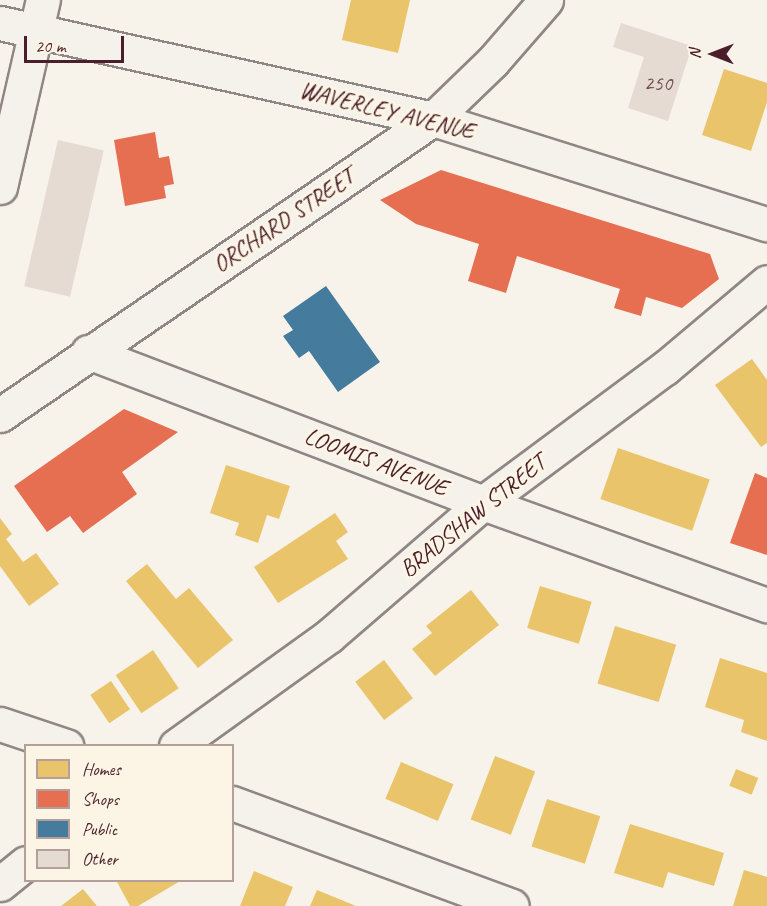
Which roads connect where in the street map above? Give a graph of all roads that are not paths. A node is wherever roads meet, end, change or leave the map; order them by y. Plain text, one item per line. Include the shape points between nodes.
1 (546, 0) edge
2 (40, 15) edge
3 (0, 23) edge
4 (433, 119) junction
5 (0, 187) edge
6 (767, 224) edge
7 (767, 282) edge
8 (88, 352) junction
9 (0, 415) edge
10 (483, 503) junction
11 (767, 605) edge
12 (0, 724) edge
13 (60, 744) edge
14 (179, 744) edge
15 (234, 804) edge
16 (24, 865) edge
17 (0, 884) edge
18 (512, 906) edge

1 - 4 street, ORCHARD STREET via 493,61
2 - 3 street, WAVERLEY AVENUE
2 - 4 street, WAVERLEY AVENUE
2 - 5 street
4 - 6 street, WAVERLEY AVENUE
4 - 8 street, ORCHARD STREET
7 - 10 street, BRADSHAW STREET via 665,368
8 - 9 street, ORCHARD STREET
8 - 10 street, LOOMIS AVENUE
10 - 11 street, LOOMIS AVENUE
10 - 14 street, BRADSHAW STREET via 329,636
12 - 13 street
15 - 18 street
16 - 17 street

